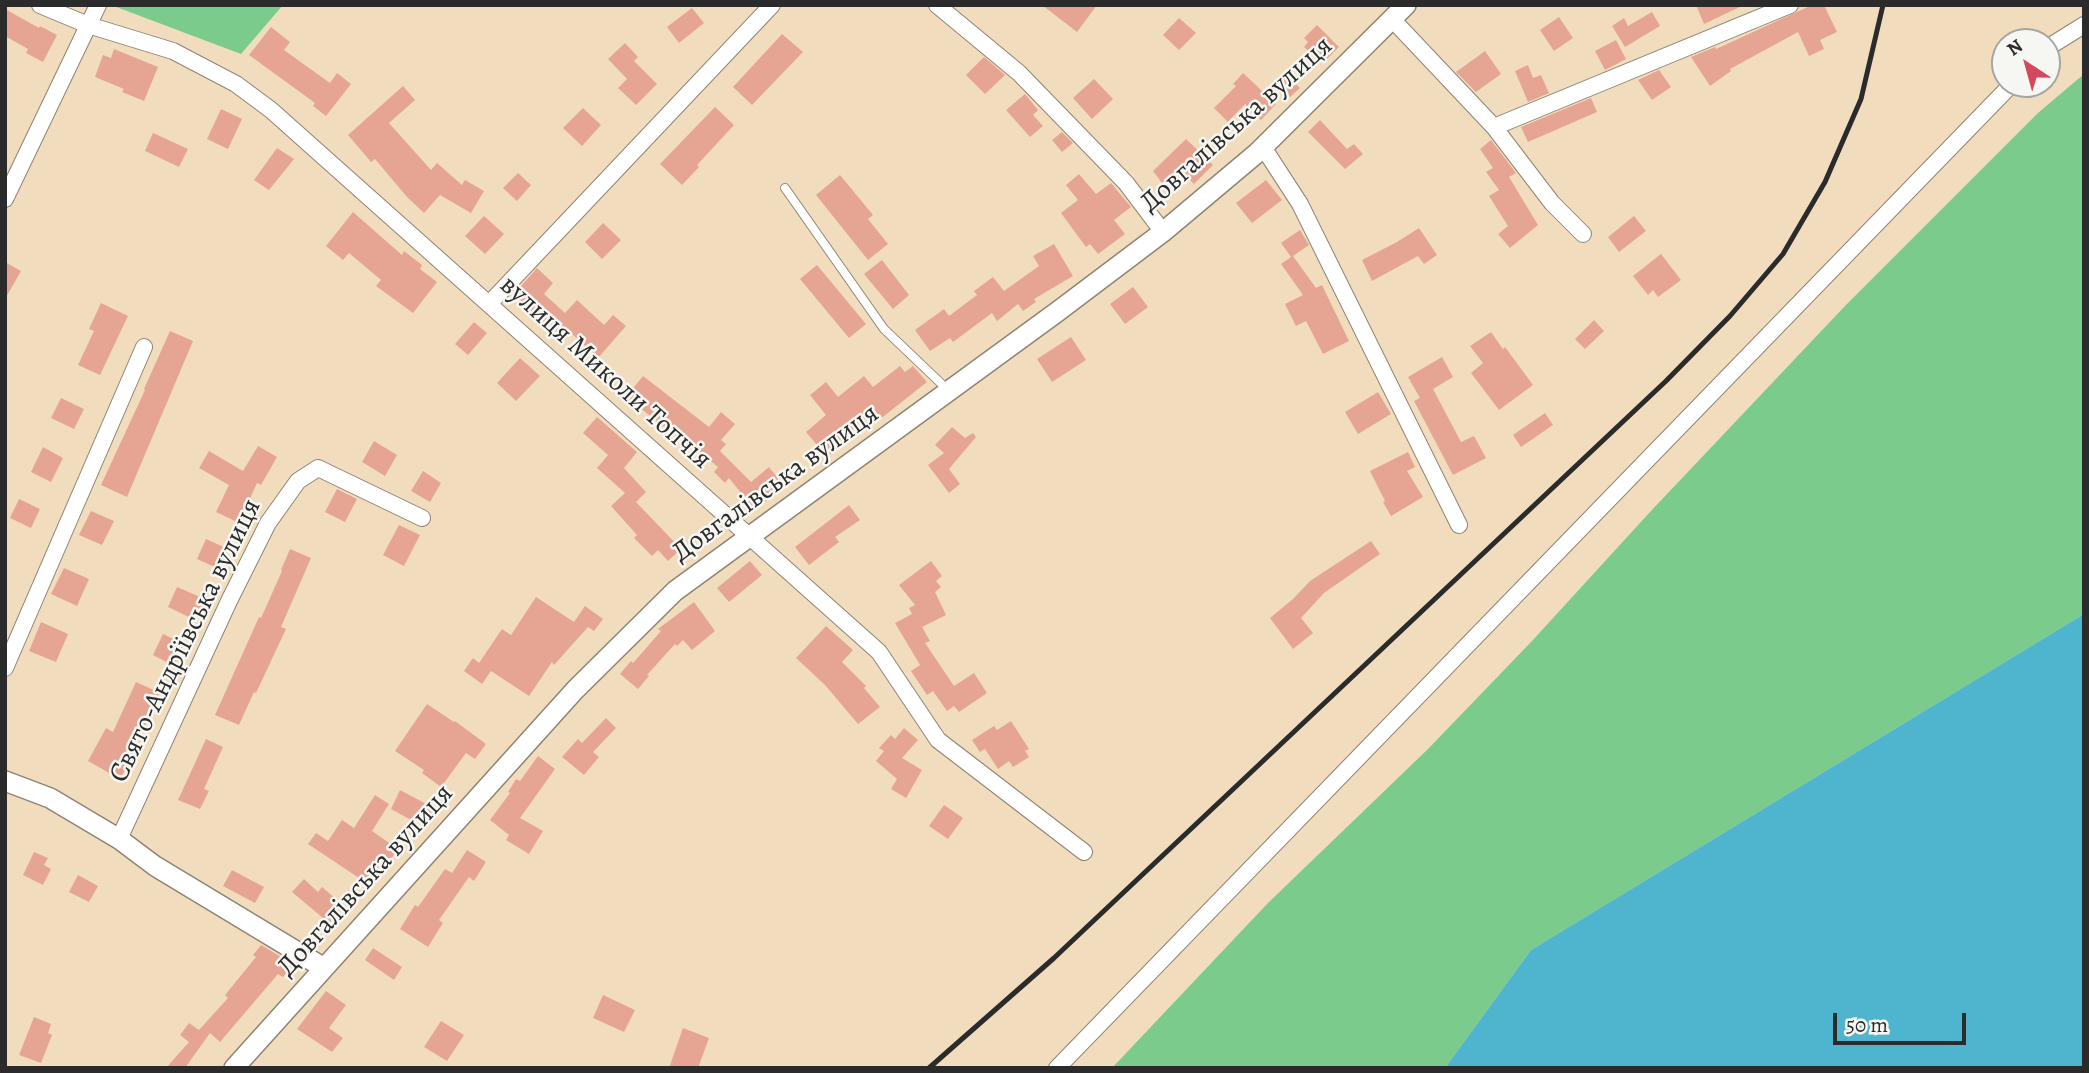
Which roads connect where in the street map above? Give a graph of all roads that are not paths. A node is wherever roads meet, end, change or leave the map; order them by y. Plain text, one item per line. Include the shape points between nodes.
1 (40, 5) edge
2 (98, 5) edge
3 (772, 5) edge
4 (937, 5) edge
5 (1790, 5) edge
6 (1399, 12) edge
7 (88, 25) junction
8 (2084, 25) edge
9 (2061, 39) edge
10 (1998, 98) edge
11 (1494, 127) junction
12 (1263, 147) junction
13 (785, 188) dead end
14 (5, 199) edge
15 (1163, 232) junction
16 (1583, 234) dead end
17 (488, 304) junction
18 (144, 347) dead end
19 (949, 391) junction
20 (422, 518) dead end
21 (1459, 525) dead end
22 (750, 538) junction
23 (5, 668) edge
24 (5, 781) edge
25 (119, 839) junction
26 (1084, 852) dead end
27 (324, 968) junction
28 (234, 1068) edge
29 (1057, 1068) edge

1 - 7 street, вулиця Миколи Топчія
2 - 7 street
3 - 17 street
4 - 15 street via 1018,73 1126,183
5 - 11 street
6 - 11 street
6 - 12 street, Довгалівська вулиця
7 - 14 street
7 - 17 street, вулиця Миколи Топчія via 173,51 236,84
8 - 9 street
10 - 29 street
11 - 16 street via 1552,203
12 - 15 street, Довгалівська вулиця
12 - 21 street via 1300,204
13 - 19 lane via 884,329
15 - 19 street, Довгалівська вулиця
17 - 22 street, вулиця Миколи Топчія
18 - 23 street
19 - 22 street, Довгалівська вулиця
20 - 25 street, Свято-Андріївська вулиця via 318,468 298,481 268,523 229,601
22 - 26 street, вулиця Миколи Топчія via 879,652 938,740
22 - 27 street, Довгалівська вулиця via 676,591 575,690
24 - 25 street via 50,798
25 - 27 street via 155,866
27 - 28 street, Довгалівська вулиця

